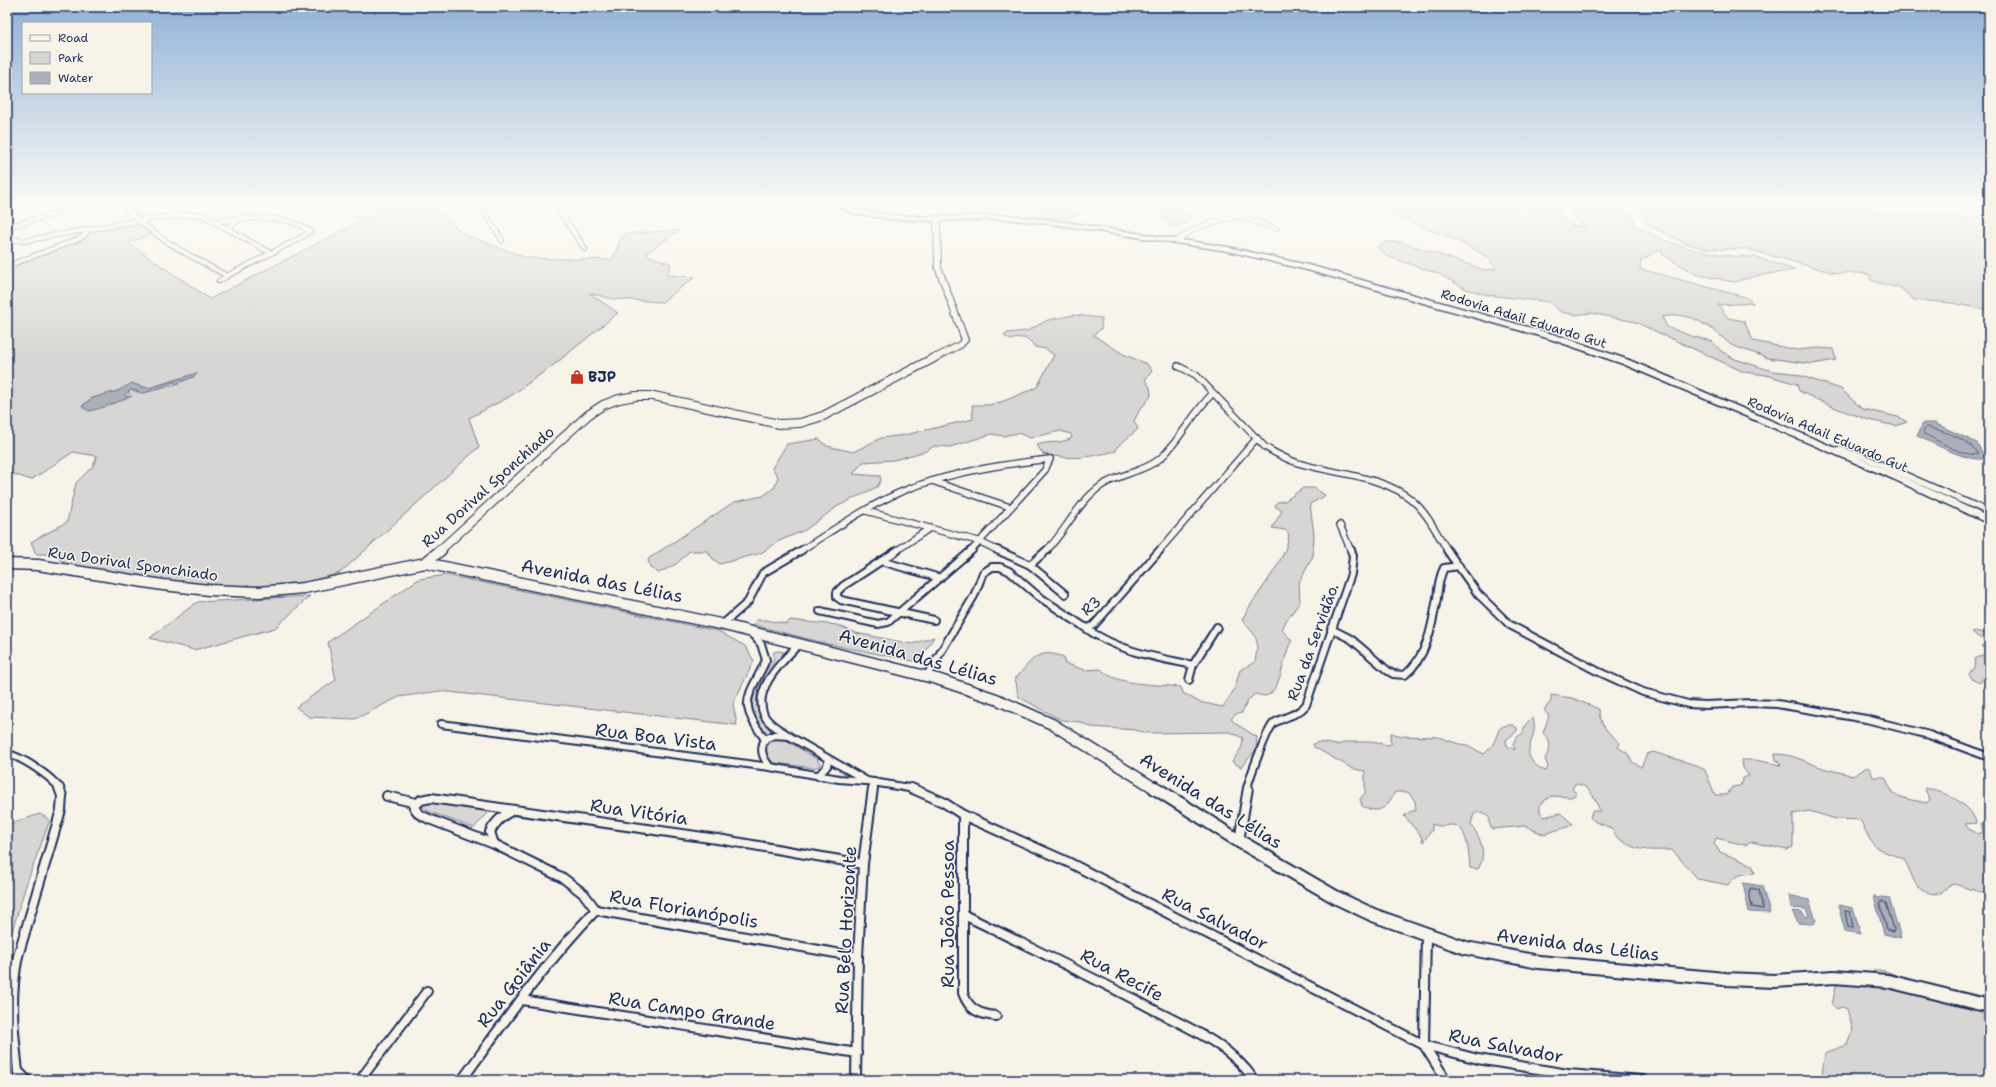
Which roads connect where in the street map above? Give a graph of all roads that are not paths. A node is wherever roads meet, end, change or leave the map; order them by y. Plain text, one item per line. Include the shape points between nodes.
1 (34, 256) edge
2 (191, 256) edge
3 (266, 256) edge
4 (937, 256) edge
5 (1258, 256) edge
6 (7, 266) edge
7 (227, 276) junction
8 (219, 281) dead end
9 (1178, 366) dead end
10 (1213, 393) junction
11 (1257, 438) junction
12 (1834, 450) junction
13 (930, 481) junction
14 (1010, 507) junction
15 (866, 511) junction
16 (1989, 512) edge
17 (1989, 521) edge
18 (1340, 525) dead end
19 (930, 528) junction
20 (978, 541) junction
21 (881, 560) junction
22 (425, 563) junction
23 (7, 564) edge
24 (1030, 565) junction
25 (1459, 566) junction
26 (940, 578) junction
27 (1065, 594) dead end
28 (820, 610) dead end
29 (900, 613) junction
30 (934, 620) dead end
31 (723, 624) junction
32 (1083, 626) junction
33 (1217, 627) dead end
34 (1330, 629) junction
35 (748, 630) junction
36 (800, 643) junction
37 (1193, 665) junction
38 (926, 677) junction
39 (1189, 680) dead end
40 (441, 724) dead end
41 (789, 736) junction
42 (765, 739) junction
43 (7, 754) edge
44 (1989, 757) edge
45 (828, 759) junction
46 (770, 767) junction
47 (818, 776) junction
48 (870, 782) junction
49 (387, 796) dead end
50 (415, 805) junction
51 (510, 811) junction
52 (963, 815) junction
53 (1239, 841) junction
54 (494, 844) junction
55 (863, 864) junction
56 (596, 910) junction
57 (964, 915) junction
58 (1426, 935) junction
59 (858, 956) junction
60 (427, 991) dead end
61 (522, 1000) junction
62 (1989, 1006) edge
63 (996, 1016) dead end
64 (1424, 1045) junction
65 (857, 1053) junction
66 (19, 1076) edge
67 (1570, 1077) edge
68 (27, 1080) edge
69 (360, 1080) edge
70 (462, 1080) edge
71 (856, 1080) edge
72 (1254, 1080) edge
73 (1446, 1080) edge
74 (1643, 1080) edge

1 - 6 street
2 - 7 street
3 - 7 street
4 - 22 street, Rua Dorival Sponchiado via 942,280 964,336 960,345 823,416 800,423 779,424 751,419 654,396 631,396 605,404 588,415
5 - 12 main road, Rodovia Adail Eduardo Gut via 1577,344 1648,371
7 - 8 street
9 - 10 street via 1196,375
10 - 11 street
10 - 24 street via 1163,456 1149,465 1101,486 1073,514 1057,540
11 - 25 street via 1265,447 1286,459 1368,481 1408,497 1421,510
11 - 32 street, R3 via 1099,620 1091,627
12 - 16 street via 1843,450 1864,457
12 - 17 main road, Rodovia Adail Eduardo Gut via 1896,476
13 - 14 street
13 - 14 street via 1020,462 1050,459 1045,470
13 - 15 street via 883,500
14 - 20 street
15 - 19 street
15 - 31 street via 763,573 757,580 752,597 738,613
18 - 34 street, Rua da Servidão. via 1348,542 1353,564
19 - 20 street
19 - 21 street
20 - 24 street
20 - 26 street via 968,554
21 - 26 street
21 - 29 street via 843,586 836,597
22 - 23 street, Rua Dorival Sponchiado via 304,588 259,592 194,588 38,565
22 - 31 street, Avenida das Lélias
24 - 27 street
25 - 34 street via 1444,568 1440,575 1428,639 1409,673 1400,675 1388,671 1351,639
25 - 44 street via 1479,596 1498,617 1610,677 1650,694 1688,704 1761,703 1857,717 1931,734
26 - 29 street
28 - 29 street via 878,624 888,622
29 - 30 street
31 - 35 street, Avenida das Lélias
32 - 37 street via 1095,636 1120,648
32 - 38 street, R3 via 1038,596 1009,571 992,567 983,573 974,596
33 - 37 street
34 - 53 street, Rua da Servidão. via 1304,710 1275,721 1269,728 1248,786
35 - 36 street, Avenida das Lélias
35 - 42 street via 761,644 766,660 749,693 747,707 748,715
36 - 38 street, Avenida das Lélias
36 - 41 street, Rua Salvador via 765,686 761,701 767,719
37 - 39 street
38 - 53 street, Avenida das Lélias via 986,694 1030,712
40 - 46 street, Rua Boa Vista
41 - 42 street via 774,735
41 - 45 street, Rua Salvador
42 - 46 street via 762,750
43 - 66 street via 14,755 51,781 62,796 61,810 13,980 12,1016
45 - 47 street via 827,766
45 - 48 street, Rua Salvador
46 - 47 street, Rua Boa Vista
47 - 48 street, Rua Boa Vista
48 - 52 street, Rua Salvador via 897,784 918,790
48 - 55 street, Rua Belo Horizonte
49 - 50 street
50 - 51 street, Rua Vitória via 423,799 431,798
50 - 54 street, Rua Florianópolis via 419,814 428,819
51 - 54 street via 492,827 490,836
51 - 55 street, Rua Vitória via 724,840
52 - 57 street, Rua João Pessoa
52 - 64 street, Rua Salvador via 1070,863
53 - 58 street, Avenida das Lélias via 1337,898
54 - 56 street, Rua Florianópolis via 562,878 584,894
55 - 59 street, Rua Belo Horizonte
56 - 59 street, Rua Florianópolis
56 - 61 street, Rua Goiânia via 569,938
57 - 63 street, Rua João Pessoa via 965,1001 973,1010
57 - 72 street, Rua Recife via 1070,965 1205,1038 1241,1063
58 - 62 street, Avenida das Lélias via 1466,948 1539,962 1724,979 1775,981 1834,977 1888,982
58 - 64 street
59 - 65 street, Rua Belo Horizonte
60 - 69 street
61 - 65 street, Rua Campo Grande
61 - 70 street, Rua Goiânia
64 - 67 street, Rua Salvador via 1478,1059
64 - 73 street
65 - 71 street, Rua Belo Horizonte
66 - 68 street
67 - 74 street, Rua Salvador

